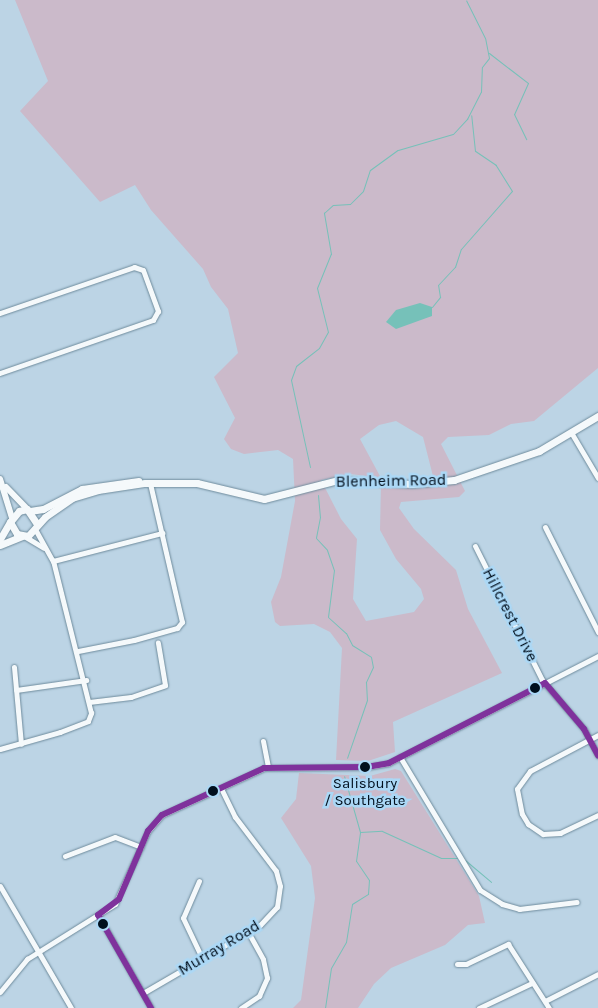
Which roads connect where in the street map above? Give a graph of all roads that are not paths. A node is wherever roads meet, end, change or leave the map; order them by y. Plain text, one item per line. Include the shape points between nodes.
1 (0, 313) edge
2 (0, 374) edge
3 (598, 416) edge
4 (572, 434) junction
5 (598, 478) edge
6 (1, 481) edge
7 (147, 483) junction
8 (28, 510) junction
9 (11, 520) junction
10 (36, 527) junction
11 (545, 527) dead end
12 (162, 533) junction
13 (23, 536) junction
14 (0, 539) edge
15 (0, 545) edge
16 (475, 546) dead end
17 (44, 549) junction
18 (53, 561) junction
19 (598, 632) edge
20 (158, 643) dead end
21 (78, 652) junction
22 (598, 656) edge
23 (14, 667) dead end
24 (86, 680) junction
25 (545, 683) junction
26 (16, 690) junction
27 (89, 702) junction
28 (598, 736) edge
29 (590, 740) junction
30 (263, 742) dead end
31 (21, 744) junction
32 (0, 749) edge
33 (598, 755) edge
34 (400, 757) junction
35 (268, 767) junction
36 (221, 788) junction
37 (598, 815) edge
38 (141, 847) junction
39 (65, 856) dead end
40 (199, 881) dead end
41 (0, 886) edge
42 (578, 902) dead end
43 (98, 915) junction
44 (248, 932) junction
45 (38, 951) junction
46 (202, 958) junction
47 (457, 964) dead end
48 (598, 974) edge
49 (532, 983) junction
50 (0, 992) edge
51 (143, 993) junction
52 (544, 1001) junction
53 (71, 1008) edge
54 (151, 1008) edge
55 (241, 1008) edge
56 (479, 1008) edge
57 (549, 1008) edge

1 - 2 street via 134,267 143,270 158,311 153,320
3 - 4 main road, Blenheim Road
4 - 5 street
4 - 7 main road, Blenheim Road via 496,468 454,480 412,484 338,480 264,499 197,483
6 - 8 street
6 - 9 street
7 - 8 main road, Blenheim Road via 95,485 69,494 43,509
7 - 10 main road, Blenheim Road via 80,495
7 - 12 street
8 - 9 main road, Blenheim Road
8 - 10 main road
9 - 13 main road via 14,532
9 - 14 main road
10 - 13 main road, Blenheim Road
10 - 17 street
11 - 19 street
12 - 18 street
12 - 21 street via 182,622 176,628
13 - 15 main road
13 - 17 street
16 - 25 street, Hillcrest Drive
17 - 18 street
18 - 21 street
20 - 27 street via 165,685 131,697
21 - 24 street
22 - 25 street
23 - 26 street
24 - 26 street
24 - 27 street
25 - 29 street, Hillcrest Drive
25 - 34 street
26 - 31 street
27 - 31 street via 88,721
28 - 29 street
29 - 33 street, Hillcrest Drive
29 - 37 street via 522,777 517,789 518,803 528,824 543,834 560,834
30 - 35 street
31 - 32 street
34 - 35 street via 372,767
34 - 42 street via 480,890 502,904 519,909
35 - 36 street
36 - 38 street via 158,818
36 - 44 street, Murray Road via 235,817 279,879 277,907 268,919
38 - 39 street via 115,837
38 - 43 street via 119,899
40 - 46 street via 182,918
41 - 45 street
43 - 45 street
43 - 51 street
44 - 46 street, Murray Road
44 - 55 street via 263,959 267,978 259,996
45 - 50 street via 22,964
45 - 53 street
46 - 51 street, Murray Road
47 - 49 street via 472,962 503,945 512,947
48 - 52 street
49 - 52 street
49 - 56 street
51 - 54 street
52 - 57 street

